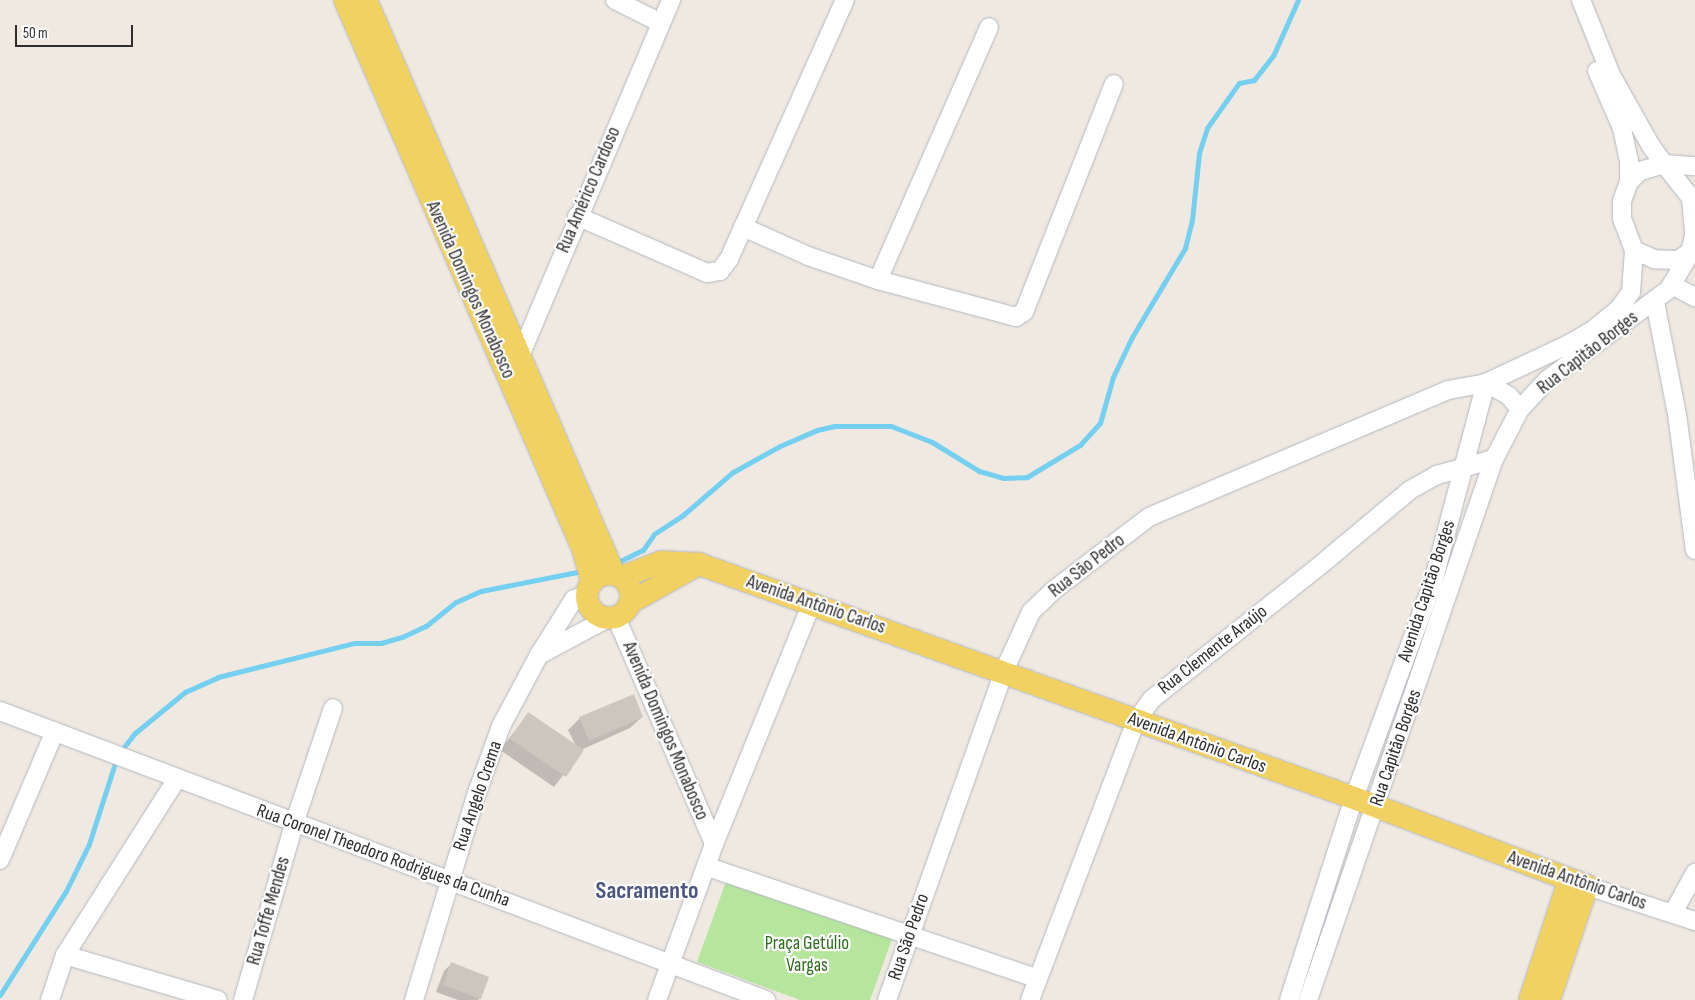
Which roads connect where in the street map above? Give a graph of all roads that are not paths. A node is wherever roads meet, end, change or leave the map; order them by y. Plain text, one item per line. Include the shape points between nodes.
1 (615, 0) edge
2 (671, 0) edge
3 (845, 0) edge
4 (1571, 0) edge
5 (1581, 0) edge
6 (359, 3) edge
7 (661, 23) junction
8 (989, 27) dead end
9 (1114, 84) dead end
10 (1664, 164) junction
11 (1695, 166) edge
12 (1629, 182) junction
13 (577, 216) junction
14 (744, 227) junction
15 (1634, 250) junction
16 (1693, 251) edge
17 (878, 280) junction
18 (1672, 285) junction
19 (1695, 296) edge
20 (1655, 302) junction
21 (520, 356) junction
22 (510, 380) junction
23 (1486, 383) junction
24 (1520, 409) junction
25 (1494, 459) junction
26 (1464, 467) junction
27 (1695, 550) edge
28 (699, 564) junction
29 (618, 575) junction
30 (589, 588) junction
31 (812, 603) junction
32 (618, 613) junction
33 (539, 655) junction
34 (1004, 671) junction
35 (333, 708) dead end
36 (0, 711) edge
37 (1136, 721) junction
38 (55, 731) junction
39 (176, 780) junction
40 (1354, 798) junction
41 (1377, 807) junction
42 (294, 824) junction
43 (714, 844) junction
44 (0, 860) edge
45 (708, 867) junction
46 (1695, 873) edge
47 (450, 880) junction
48 (1578, 884) junction
49 (1673, 913) junction
50 (1695, 921) edge
51 (909, 935) junction
52 (65, 955) junction
53 (671, 963) junction
54 (1038, 979) junction
55 (50, 1000) edge
56 (218, 1000) edge
57 (243, 1000) edge
58 (414, 1000) edge
59 (657, 1000) edge
60 (766, 1000) edge
61 (887, 1000) edge
62 (1030, 1000) edge
63 (1289, 1000) edge
64 (1308, 1000) edge
65 (1530, 1000) edge
66 (1549, 1000) edge

1 - 7 street
2 - 7 street, Rua Américo Cardoso
3 - 14 street
4 - 12 street via 1622,128 1629,160
5 - 10 street via 1611,75 1635,121
6 - 21 main road
6 - 22 main road, Avenida Domingos Monabosco
7 - 13 street, Rua Américo Cardoso
8 - 17 street
9 - 17 street via 1024,312 1008,317
10 - 11 street
10 - 12 street via 1640,171
10 - 16 street via 1690,198
12 - 15 street via 1622,200 1622,218
13 - 14 street via 707,274 726,266
13 - 21 street, Rua Américo Cardoso
14 - 17 street via 808,256
15 - 16 street via 1666,261 1678,260
15 - 23 street via 1631,292 1618,310 1567,345
16 - 18 street, Rua Capitão Borges
18 - 19 street
18 - 20 street, Rua Capitão Borges
20 - 24 street, Rua Capitão Borges via 1547,380
20 - 27 street via 1677,414
21 - 22 street, Rua Américo Cardoso
21 - 29 main road
22 - 30 main road, Avenida Domingos Monabosco via 583,548
23 - 24 street via 1509,396
23 - 26 street, Avenida Capitão Borges
23 - 34 street, Rua São Pedro via 1448,390 1149,517 1054,590 1031,612
24 - 25 street, Rua Capitão Borges
25 - 26 street, Rua Clemente Araújo
25 - 41 street, Rua Capitão Borges
26 - 37 street, Rua Clemente Araújo via 1437,475 1410,490 1152,699
26 - 40 street, Avenida Capitão Borges via 1433,582
28 - 29 main road, Avenida Antônio Carlos via 661,562
28 - 31 main road, Avenida Antônio Carlos
28 - 32 main road
29 - 30 main road via 602,574
29 - 32 main road via 630,588
30 - 32 main road via 594,613
30 - 33 street, Rua Angelo Crema via 574,599
31 - 34 main road, Avenida Antônio Carlos
31 - 43 street
32 - 33 street
32 - 43 street, Avenida Domingos Monabosco
33 - 47 street, Rua Angelo Crema via 501,726
34 - 37 main road, Avenida Antônio Carlos
34 - 51 street, Rua São Pedro
35 - 42 street, Rua Toffe Mendes
36 - 38 street, Rua Coronel Theodoro Rodrigues da Cunha
37 - 40 main road, Avenida Antônio Carlos
37 - 54 street, Rua Clemente Araújo
38 - 39 street, Rua Coronel Theodoro Rodrigues da Cunha
38 - 44 street
39 - 42 street, Rua Coronel Theodoro Rodrigues da Cunha
39 - 52 street
40 - 41 main road, Avenida Antônio Carlos
40 - 63 street, Avenida Capitão Borges
41 - 48 main road, Avenida Antônio Carlos
41 - 64 street, Rua Capitão Borges
42 - 47 street, Rua Coronel Theodoro Rodrigues da Cunha
42 - 57 street, Rua Toffe Mendes
43 - 45 street
45 - 51 street
45 - 53 street
46 - 49 street
47 - 53 street, Rua Coronel Theodoro Rodrigues da Cunha
47 - 58 street, Rua Angelo Crema
48 - 49 street, Avenida Antônio Carlos
48 - 65 main road
48 - 66 main road
49 - 50 street, Avenida Antônio Carlos
51 - 54 street
51 - 61 street, Rua São Pedro
52 - 55 street
52 - 56 street
53 - 59 street
53 - 60 street, Rua Coronel Theodoro Rodrigues da Cunha
54 - 62 street, Rua Clemente Araújo

